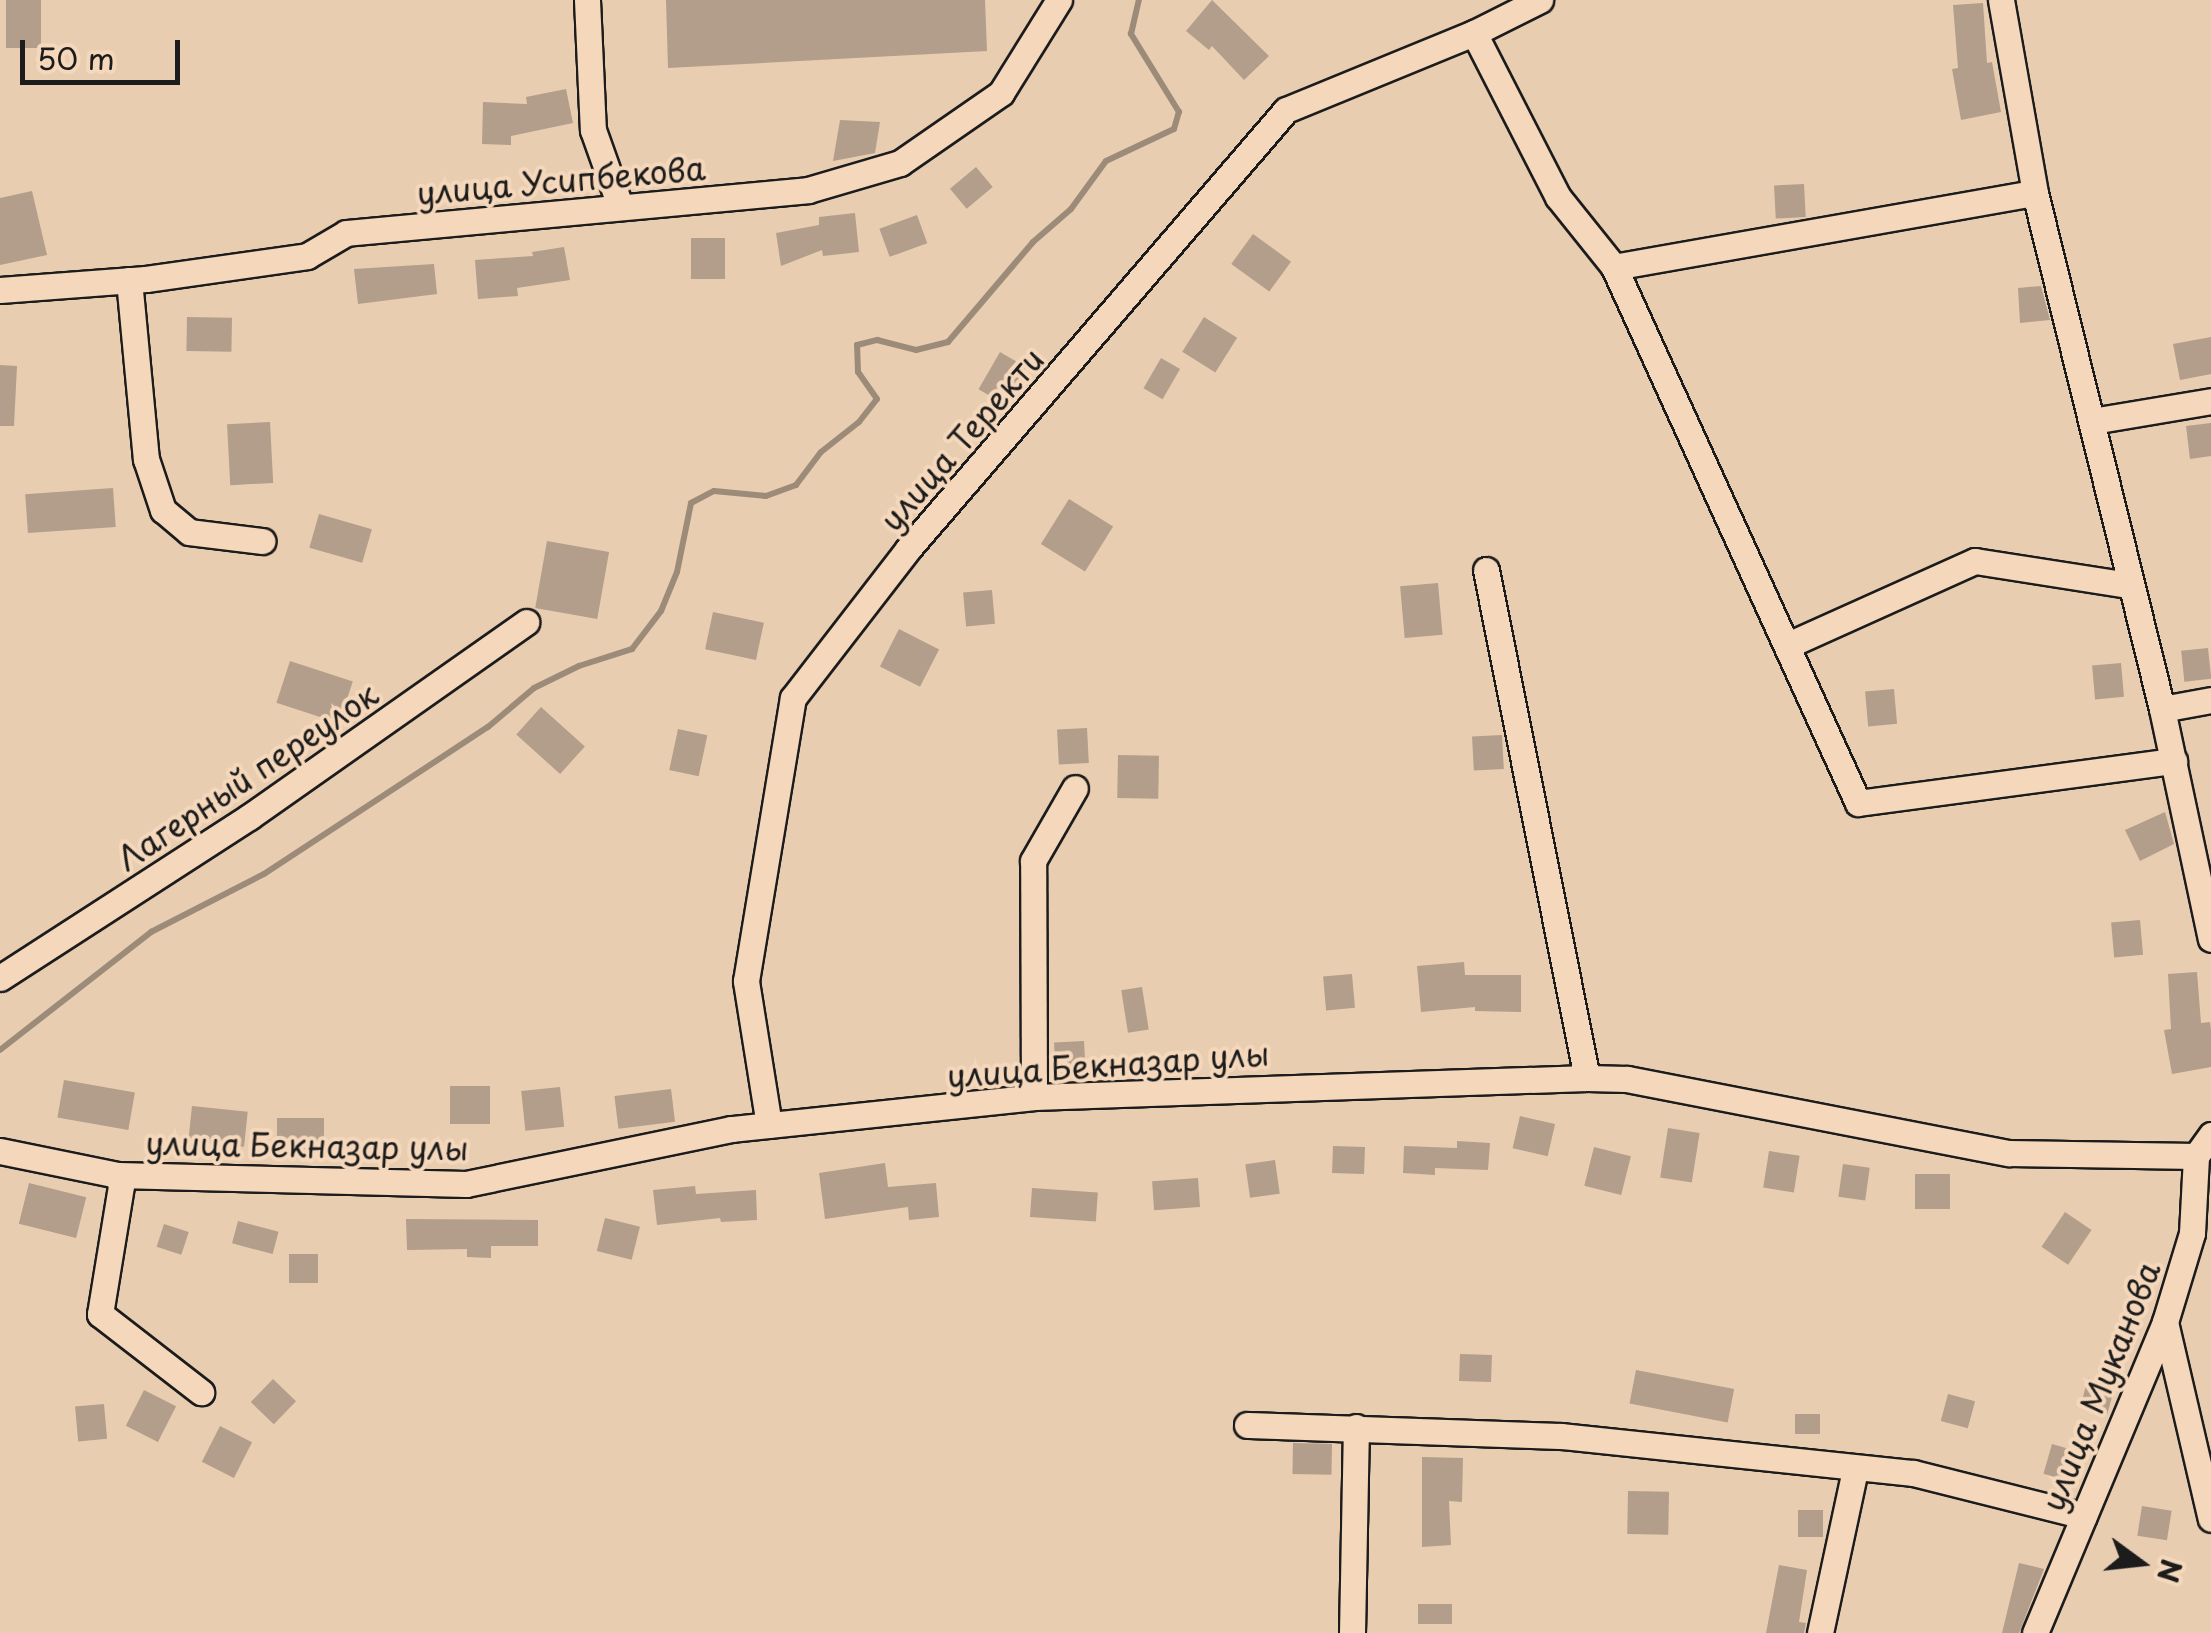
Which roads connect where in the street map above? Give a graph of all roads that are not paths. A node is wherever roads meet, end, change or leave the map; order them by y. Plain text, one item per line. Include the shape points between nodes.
1 (588, 0) edge
2 (1059, 0) edge
3 (1540, 0) edge
4 (2001, 0) edge
5 (1474, 32) junction
6 (2035, 193) junction
7 (620, 206) junction
8 (1614, 267) junction
9 (129, 280) junction
10 (0, 290) edge
11 (2211, 401) edge
12 (2092, 422) junction
13 (262, 541) dead end
14 (1486, 570) dead end
15 (2129, 585) junction
16 (526, 622) dead end
17 (1788, 645) junction
18 (2211, 700) edge
19 (2162, 709) junction
20 (2174, 761) junction
21 (1075, 788) dead end
22 (2211, 938) edge
23 (0, 978) edge
24 (1588, 1078) junction
25 (1034, 1096) junction
26 (769, 1126) junction
27 (2204, 1146) edge
28 (0, 1151) edge
29 (118, 1175) junction
30 (2165, 1322) junction
31 (201, 1392) dead end
32 (1246, 1425) dead end
33 (1356, 1427) junction
34 (1855, 1470) junction
35 (2084, 1516) junction
36 (2211, 1520) edge
37 (1352, 1633) edge
38 (1820, 1633) edge
39 (2035, 1633) edge

1 - 7 street via 593,130
2 - 7 street, улица Усипбекова via 1001,93 900,163 808,190
3 - 5 street, улица Теректи
4 - 6 street
5 - 8 street via 1558,197
5 - 26 street, улица Теректи via 1286,110 908,549 793,698 746,981
6 - 8 street
6 - 12 street
7 - 9 street, улица Усипбекова via 346,233 307,256
8 - 17 street
9 - 10 street, улица Усипбекова
9 - 13 street via 146,459 163,510 189,532
11 - 12 street
12 - 15 street
14 - 24 street
15 - 17 street via 1975,562
15 - 19 street
16 - 23 street, Лагерный переулок via 249,818
17 - 20 street via 1858,803
18 - 19 street
19 - 20 street
20 - 22 street
21 - 25 street via 1033,860
24 - 25 street, улица Бекназар улы
24 - 27 street, улица Бекназар улы via 1628,1079 2009,1152
25 - 26 street, улица Бекназар улы
26 - 29 street, улица Бекназар улы via 466,1184
27 - 30 street, улица Муканова via 2190,1247
28 - 29 street, улица Бекназар улы
29 - 31 street via 100,1314
30 - 35 street, улица Муканова
30 - 36 street
32 - 33 street
33 - 34 street via 1561,1436
33 - 37 street
34 - 35 street via 1947,1479
34 - 38 street
35 - 39 street, улица Муканова

